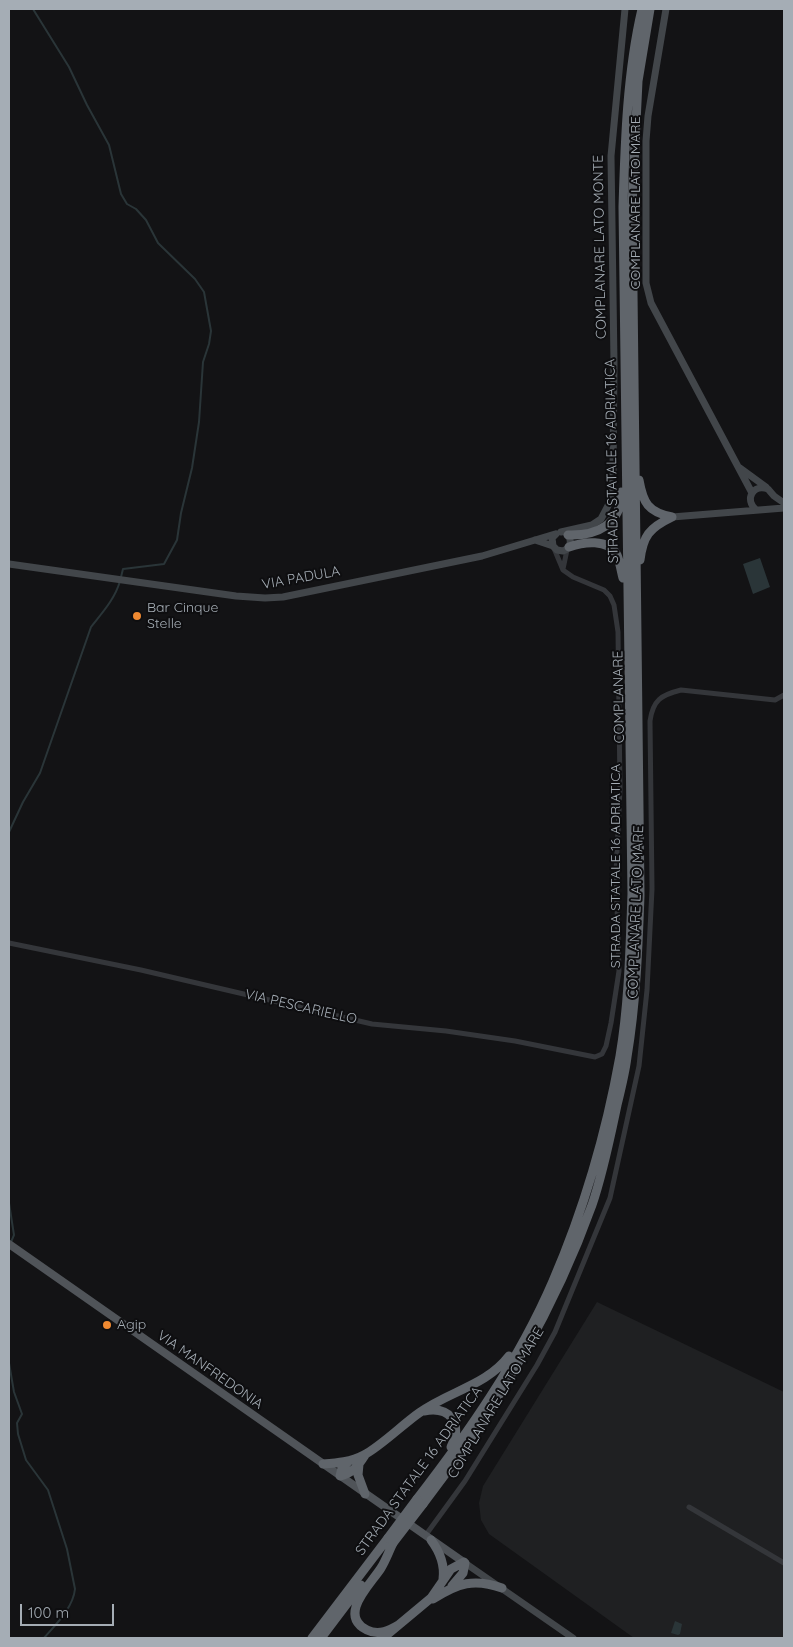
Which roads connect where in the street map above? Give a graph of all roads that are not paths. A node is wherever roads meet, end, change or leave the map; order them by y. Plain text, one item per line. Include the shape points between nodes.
1 (625, 9) edge
2 (650, 9) edge
3 (655, 9) edge
4 (666, 9) edge
5 (641, 11) edge
6 (638, 81) junction
7 (630, 445) junction
8 (737, 466) junction
9 (768, 489) junction
10 (752, 493) junction
11 (774, 496) junction
12 (750, 502) junction
13 (784, 504) edge
14 (784, 508) edge
15 (756, 510) junction
16 (740, 511) junction
17 (765, 511) junction
18 (672, 517) junction
19 (561, 534) junction
20 (535, 540) junction
21 (552, 546) junction
22 (568, 548) junction
23 (9, 564) edge
24 (563, 570) junction
25 (631, 598) junction
26 (784, 695) edge
27 (9, 943) edge
28 (594, 1057) joint
29 (9, 1244) edge
30 (530, 1328) junction
31 (419, 1412) junction
32 (365, 1455) junction
33 (348, 1462) junction
34 (323, 1464) junction
35 (359, 1464) junction
36 (438, 1472) junction
37 (340, 1476) junction
38 (365, 1494) junction
39 (420, 1501) junction
40 (689, 1507) dead end
41 (428, 1538) junction
42 (390, 1541) junction
43 (465, 1563) junction
44 (784, 1563) edge
45 (443, 1579) junction
46 (502, 1588) junction
47 (444, 1592) junction
48 (423, 1605) junction
49 (400, 1624) junction
50 (312, 1638) edge
51 (322, 1638) edge
52 (383, 1638) edge
53 (572, 1638) edge

1 - 19 street, COMPLANARE LATO MONTE via 611,156 614,363 610,502 601,519 592,525
2 - 6 highway, STRADA STATALE 16 ADRIATICA
3 - 6 highway
4 - 8 street, COMPLANARE LATO MARE via 646,141 646,284 651,303
5 - 7 highway, STRADA STATALE 16 ADRIATICA via 631,81 623,208
6 - 7 highway, STRADA STATALE 16 ADRIATICA via 632,206
7 - 18 highway via 646,504 656,513
7 - 19 highway via 621,472 619,510 613,520 603,529 587,535
7 - 25 highway, STRADA STATALE 16 ADRIATICA
8 - 9 street, COMPLANARE LATO MARE
8 - 10 street, COMPLANARE LATO MARE
9 - 10 street via 757,488
9 - 11 street
10 - 12 street
11 - 13 street
11 - 17 street via 772,507
12 - 15 street
12 - 16 street
14 - 17 street
15 - 16 street
15 - 17 street
16 - 18 street
18 - 25 highway via 655,526 644,539
19 - 20 street, VIA PADULA
19 - 21 street via 552,538
19 - 22 street via 571,539
20 - 21 street
20 - 23 street, VIA PADULA via 482,556 277,598 236,596
21 - 22 street via 560,551
21 - 24 street
22 - 24 street
22 - 25 highway via 586,542 610,548 616,553
24 - 28 street, COMPLANARE via 610,596 618,632 620,788 616,873 619,971 606,1046 602,1054
25 - 30 highway, STRADA STATALE 16 ADRIATICA via 632,894 629,983 620,1055 605,1128 585,1200 553,1282
25 - 39 highway, STRADA STATALE 16 ADRIATICA via 640,895 636,984 627,1058 612,1130 592,1203 560,1286 508,1383 475,1434
26 - 41 street, COMPLANARE LATO MARE via 775,700 681,690 668,693 652,710 652,890 647,990 639,1066 610,1198 555,1332
27 - 28 street, VIA PESCARIELLO via 372,1024 515,1041
29 - 34 main road, VIA MANFREDONIA
30 - 31 highway via 502,1365 488,1377
30 - 36 highway, STRADA STATALE 16 ADRIATICA via 501,1380
31 - 32 highway
31 - 36 highway via 435,1409 446,1413 457,1429
32 - 33 highway
32 - 35 highway
33 - 34 highway
33 - 37 highway
34 - 37 main road, VIA MANFREDONIA
35 - 37 highway via 349,1474
35 - 38 highway via 358,1476
36 - 39 highway, STRADA STATALE 16 ADRIATICA
37 - 38 main road, VIA MANFREDONIA
38 - 41 main road, VIA MANFREDONIA
39 - 42 highway, STRADA STATALE 16 ADRIATICA, bridge
40 - 44 street
41 - 43 main road, VIA MANFREDONIA
41 - 45 highway via 442,1558
42 - 49 highway via 381,1568 358,1601 355,1612 361,1626 373,1632 386,1631
42 - 50 highway, STRADA STATALE 16 ADRIATICA
42 - 51 highway, STRADA STATALE 16 ADRIATICA
43 - 45 highway via 451,1569
43 - 46 street
43 - 47 highway via 460,1578
45 - 48 highway
46 - 47 highway via 469,1583
46 - 53 street
47 - 48 highway
48 - 49 highway
49 - 52 highway

